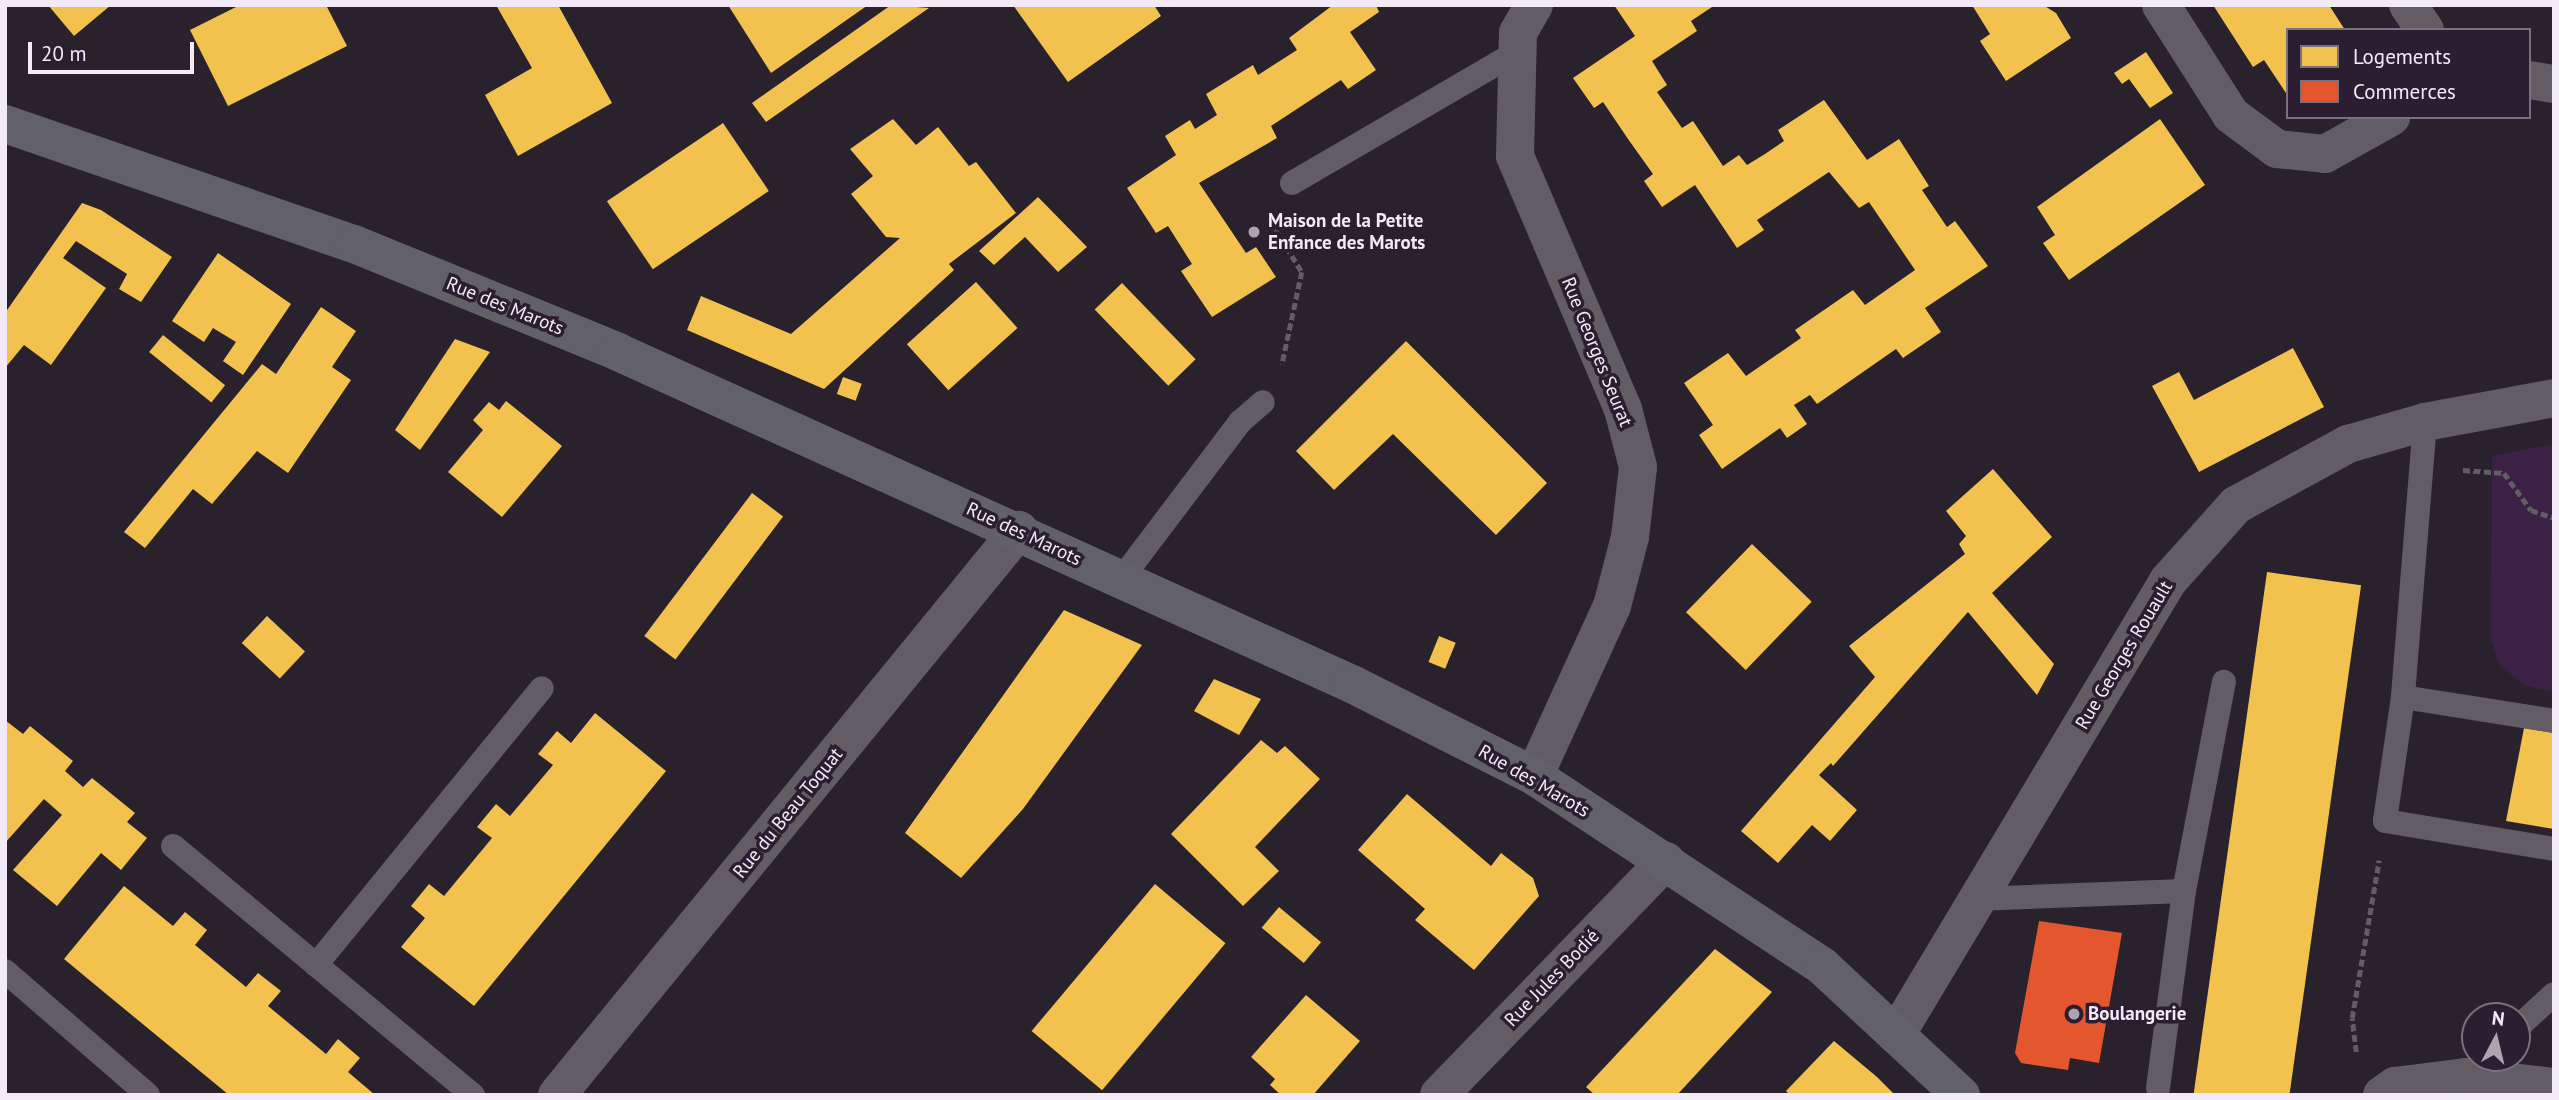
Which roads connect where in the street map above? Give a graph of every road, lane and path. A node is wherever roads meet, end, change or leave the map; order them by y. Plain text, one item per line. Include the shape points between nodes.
1 (1534, 5) edge
2 (2161, 5) edge
3 (2408, 5) edge
4 (2424, 28) edge
5 (1517, 52) junction
6 (2531, 80) edge
7 (2554, 84) edge
8 (2388, 119) edge
9 (5, 124) edge
10 (1292, 183) joint
11 (2554, 398) edge
12 (1263, 402) joint
13 (2425, 422) junction
14 (2422, 466) junction
15 (2554, 517) edge
16 (1019, 530) junction
17 (1122, 578) junction
18 (2224, 682) dead end
19 (542, 688) dead end
20 (2403, 697) junction
21 (2554, 721) edge
22 (1534, 776) junction
23 (2385, 821) junction
24 (173, 846) dead end
25 (2554, 849) edge
26 (1666, 861) junction
27 (2184, 891) junction
28 (1976, 900) junction
29 (316, 965) junction
30 (5, 971) edge
31 (2554, 994) edge
32 (2531, 1015) edge
33 (1896, 1035) junction
34 (2357, 1065) dead end
35 (2461, 1070) edge
36 (2495, 1072) edge
37 (2554, 1087) edge
38 (2158, 1088) dead end
39 (148, 1095) edge
40 (473, 1095) edge
41 (557, 1095) edge
42 (1438, 1095) edge
43 (1961, 1095) edge
44 (2382, 1095) edge

1 - 5 street, Rue Georges Seurat via 1517,33
2 - 8 street via 2231,115 2277,149 2325,155
3 - 4 street
5 - 10 lane
5 - 22 street, Rue Georges Seurat via 1515,156 1623,409 1638,467 1630,537 1612,606
6 - 7 street
9 - 16 main road, Rue des Marots via 354,244 618,352
10 - 12 path via 1255,195 1302,272 1281,368
11 - 13 street, Rue Georges Rouault
12 - 17 lane via 1240,422
13 - 14 lane
13 - 28 street, Rue Georges Rouault via 2348,444 2236,505 2168,581
14 - 15 path via 2504,473 2530,510
14 - 20 lane
16 - 17 main road, Rue des Marots
16 - 41 street, Rue du Beau Toquat
17 - 22 main road, Rue des Marots via 1352,684
18 - 27 lane
19 - 29 lane
20 - 21 lane
20 - 23 lane
22 - 26 main road, Rue des Marots
23 - 25 lane
23 - 34 path via 2352,1018
24 - 29 lane
26 - 33 main road, Rue des Marots via 1822,966
26 - 42 street, Rue Jules Bodié
27 - 28 lane
27 - 38 lane
28 - 33 street, Rue Georges Rouault
29 - 40 lane
30 - 39 lane
31 - 32 lane
33 - 43 main road, Rue des Marots
35 - 44 street via 2395,1086
36 - 37 street

